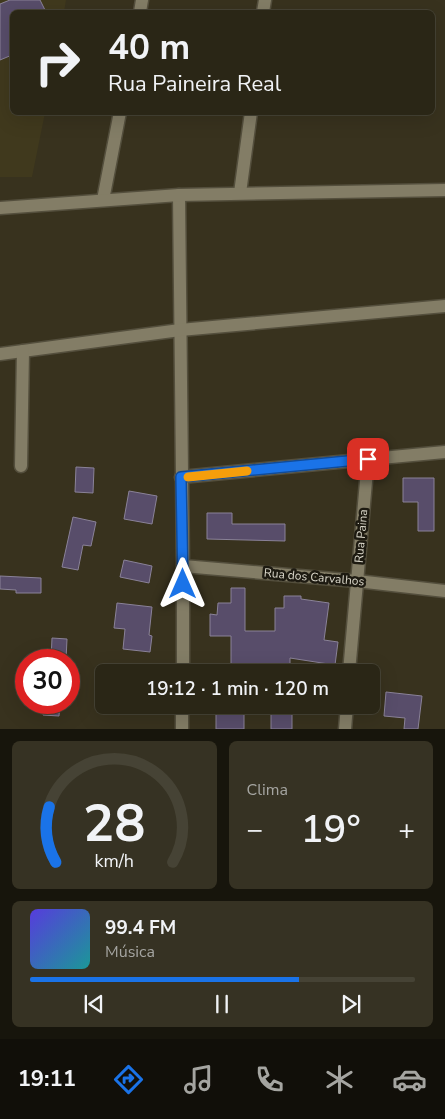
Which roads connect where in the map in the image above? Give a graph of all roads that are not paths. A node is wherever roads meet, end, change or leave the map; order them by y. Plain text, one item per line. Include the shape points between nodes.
1 (119, 115) edge
2 (251, 115) edge
3 (445, 190) edge
4 (240, 193) junction
5 (179, 195) junction
6 (103, 200) junction
7 (0, 208) edge
8 (445, 306) edge
9 (180, 330) junction
10 (23, 350) junction
11 (0, 354) edge
12 (445, 452) edge
13 (368, 459) junction
14 (21, 466) dead end
15 (181, 477) junction
16 (183, 566) junction
17 (357, 581) junction
18 (445, 591) edge
19 (183, 664) edge
20 (350, 664) edge
21 (182, 714) edge
22 (346, 714) edge
23 (182, 729) edge
24 (345, 729) edge

1 - 6 street
2 - 4 street
3 - 4 street
4 - 5 street
5 - 6 street
5 - 9 street
6 - 7 street
8 - 9 street
9 - 10 street
9 - 15 street
10 - 11 street
10 - 14 street
12 - 13 street
13 - 15 street
13 - 17 street, Rua Paina
15 - 16 street
16 - 17 street, Rua dos Carvalhos
16 - 19 street
17 - 18 street, Rua dos Carvalhos
17 - 20 street, Rua Paina
21 - 23 street
22 - 24 street

